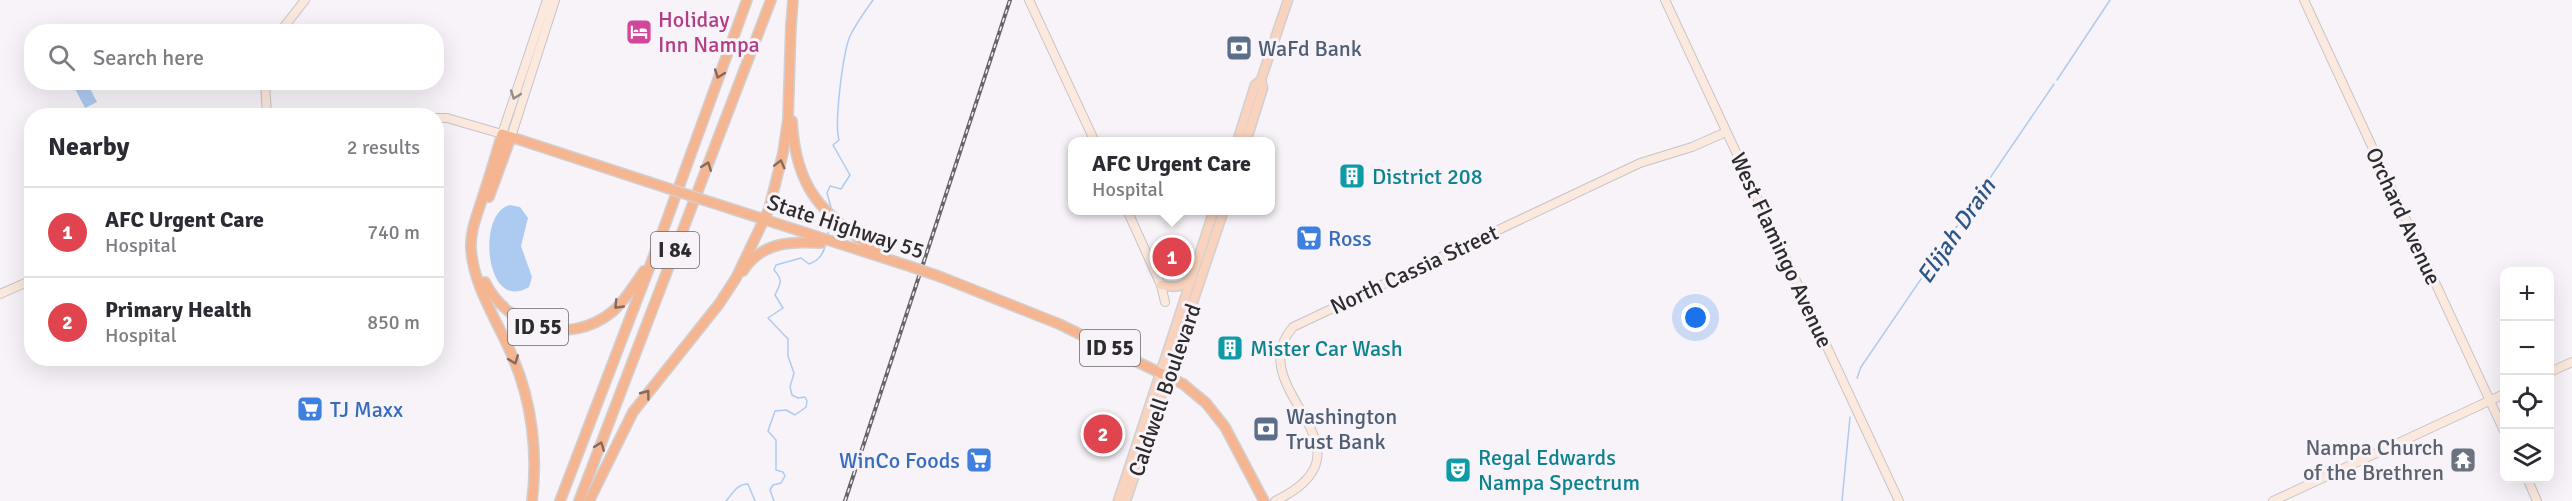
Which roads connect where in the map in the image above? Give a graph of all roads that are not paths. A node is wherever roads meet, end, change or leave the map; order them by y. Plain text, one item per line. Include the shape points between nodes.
1 (305, 0) edge
2 (555, 0) edge
3 (747, 0) edge
4 (771, 0) edge
5 (793, 0) edge
6 (1029, 0) edge
7 (1288, 0) edge
8 (1665, 0) edge
9 (2304, 0) edge
10 (547, 1) edge
11 (791, 23) junction
12 (286, 24) edge
13 (542, 41) junction
14 (1261, 80) junction
15 (265, 90) edge
16 (267, 108) edge
17 (444, 118) edge
18 (1726, 132) junction
19 (506, 136) junction
20 (1093, 137) edge
21 (1238, 137) edge
22 (1247, 137) edge
23 (1129, 215) edge
24 (1212, 215) edge
25 (1222, 215) edge
26 (762, 219) junction
27 (835, 243) junction
28 (653, 258) junction
29 (885, 258) junction
30 (1193, 275) junction
31 (24, 283) edge
32 (1161, 285) junction
33 (0, 294) edge
34 (1165, 302) dead end
35 (681, 350) junction
36 (2572, 362) edge
37 (2554, 370) edge
38 (1165, 374) junction
39 (2500, 396) edge
40 (2490, 400) junction
41 (2504, 429) edge
42 (2529, 483) edge
43 (532, 501) edge
44 (560, 501) edge
45 (579, 501) edge
46 (589, 501) edge
47 (1118, 501) edge
48 (1125, 501) edge
49 (1264, 501) edge
50 (1275, 501) edge
51 (1899, 501) edge
52 (2273, 501) edge
53 (2537, 501) edge

1 - 12 street
2 - 13 street
3 -> 28 highway, I 84
45 -> 4 highway, I 84
5 - 11 highway, ID 55
6 - 20 street
7 - 14 main road
8 - 18 street, West Flamingo Avenue
9 - 40 street, Orchard Avenue
10 - 13 street
10 -> 19 street
26 -> 11 highway via 769,208 783,153
11 - 29 highway, ID 55 via 793,143 805,183 828,215
13 - 19 street
14 - 21 main road via 1255,86
14 - 22 main road via 1263,88
15 - 16 street
17 - 19 street
18 - 50 street, North Cassia Street via 1641,163 1293,327 1280,347 1281,365 1319,453 1307,482
18 - 51 street, West Flamingo Avenue
19 - 26 highway, State Highway 55 / ID 55, bridge
28 -> 19 highway, ID 55 via 622,302 601,320 588,325 544,329 500,306 481,275 476,246
19 -> 43 highway via 473,227 471,247 476,276 525,393 533,438
23 - 32 street
24 - 30 main road, Caldwell Boulevard
25 - 38 main road, Caldwell Boulevard
26 - 27 highway, State Highway 55 / ID 55
26 - 35 highway via 736,278
27 - 29 highway, State Highway 55 / ID 55
27 - 35 highway via 789,242 765,250 746,267 703,329
28 - 44 highway, I 84
29 - 38 highway, State Highway 55 / ID 55, bridge via 1048,319
30 - 32 main road via 1185,285
30 - 38 main road, Caldwell Boulevard
31 - 33 street
32 - 34 street
46 -> 35 highway via 633,412
36 - 37 street
38 - 47 main road, Caldwell Boulevard
38 - 48 main road, Caldwell Boulevard
38 - 49 highway, ID 55 via 1196,394 1215,414
39 - 40 street
40 - 41 street, Orchard Avenue
40 - 52 street
42 - 53 street

